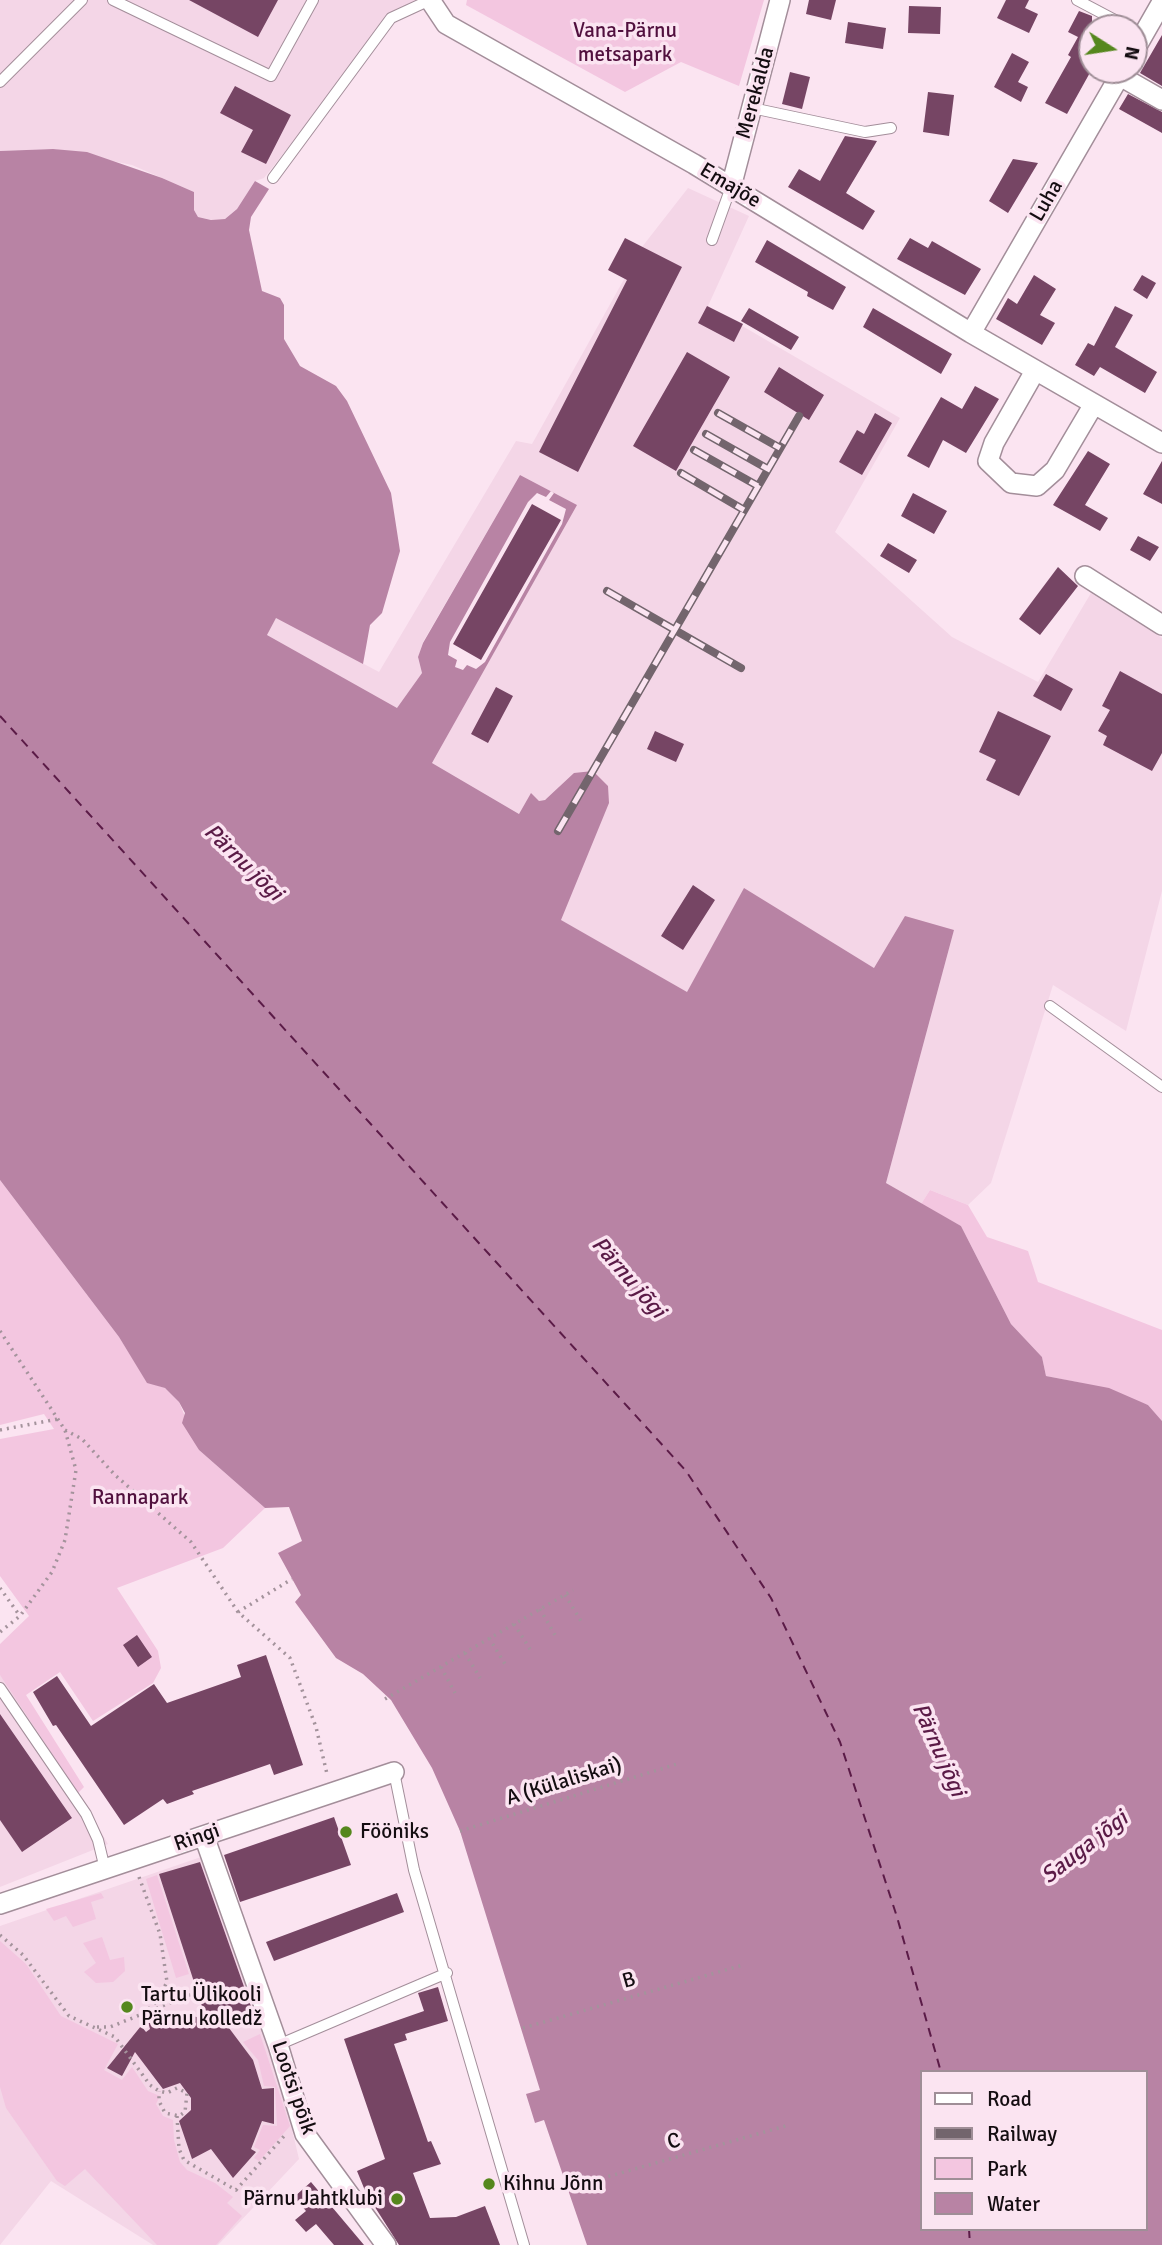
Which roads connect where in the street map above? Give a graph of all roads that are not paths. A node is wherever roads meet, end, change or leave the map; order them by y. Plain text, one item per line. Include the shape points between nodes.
1 (82, 0) edge
2 (113, 0) edge
3 (313, 0) edge
4 (430, 0) edge
5 (780, 0) edge
6 (1077, 0) edge
7 (1162, 2) edge
8 (1100, 14) edge
9 (1148, 20) edge
10 (1, 80) edge
11 (1116, 84) edge
12 (1138, 84) edge
13 (1162, 100) edge
14 (752, 108) junction
15 (891, 128) dead end
16 (273, 178) dead end
17 (731, 187) junction
18 (712, 240) dead end
19 (971, 332) junction
20 (1035, 371) junction
21 (1094, 404) junction
22 (1162, 443) edge
23 (1084, 576) dead end
24 (1162, 625) edge
25 (1050, 1006) dead end
26 (1162, 1087) edge
27 (0, 1688) edge
28 (394, 1772) joint
29 (204, 1836) junction
30 (105, 1869) junction
31 (0, 1903) edge
32 (447, 1973) junction
33 (278, 2045) junction
34 (386, 2245) edge
35 (524, 2245) edge

1 - 10 lane
2 - 3 lane via 271,76
4 - 16 lane via 391,18
4 - 17 street, Emajõe via 446,24
5 - 14 street, Merekalda
6 - 8 lane
7 - 9 street
11 - 19 street, Luha
12 - 13 street
14 - 15 lane via 852,130
14 - 17 street, Merekalda
17 - 18 lane
17 - 19 street, Emajõe
19 - 20 street, Emajõe
20 - 21 street, Emajõe
20 - 21 street via 988,461 1011,483 1037,486 1055,470
21 - 22 street, Emajõe
23 - 24 street
25 - 26 lane
27 - 30 lane via 86,1814
28 - 29 street, Ringi
28 - 32 lane via 414,1870
29 - 30 street, Ringi
29 - 33 street, Lootsi põik
30 - 31 street, Ringi
32 - 33 lane
32 - 35 lane
33 - 34 street, Lootsi põik via 305,2134

